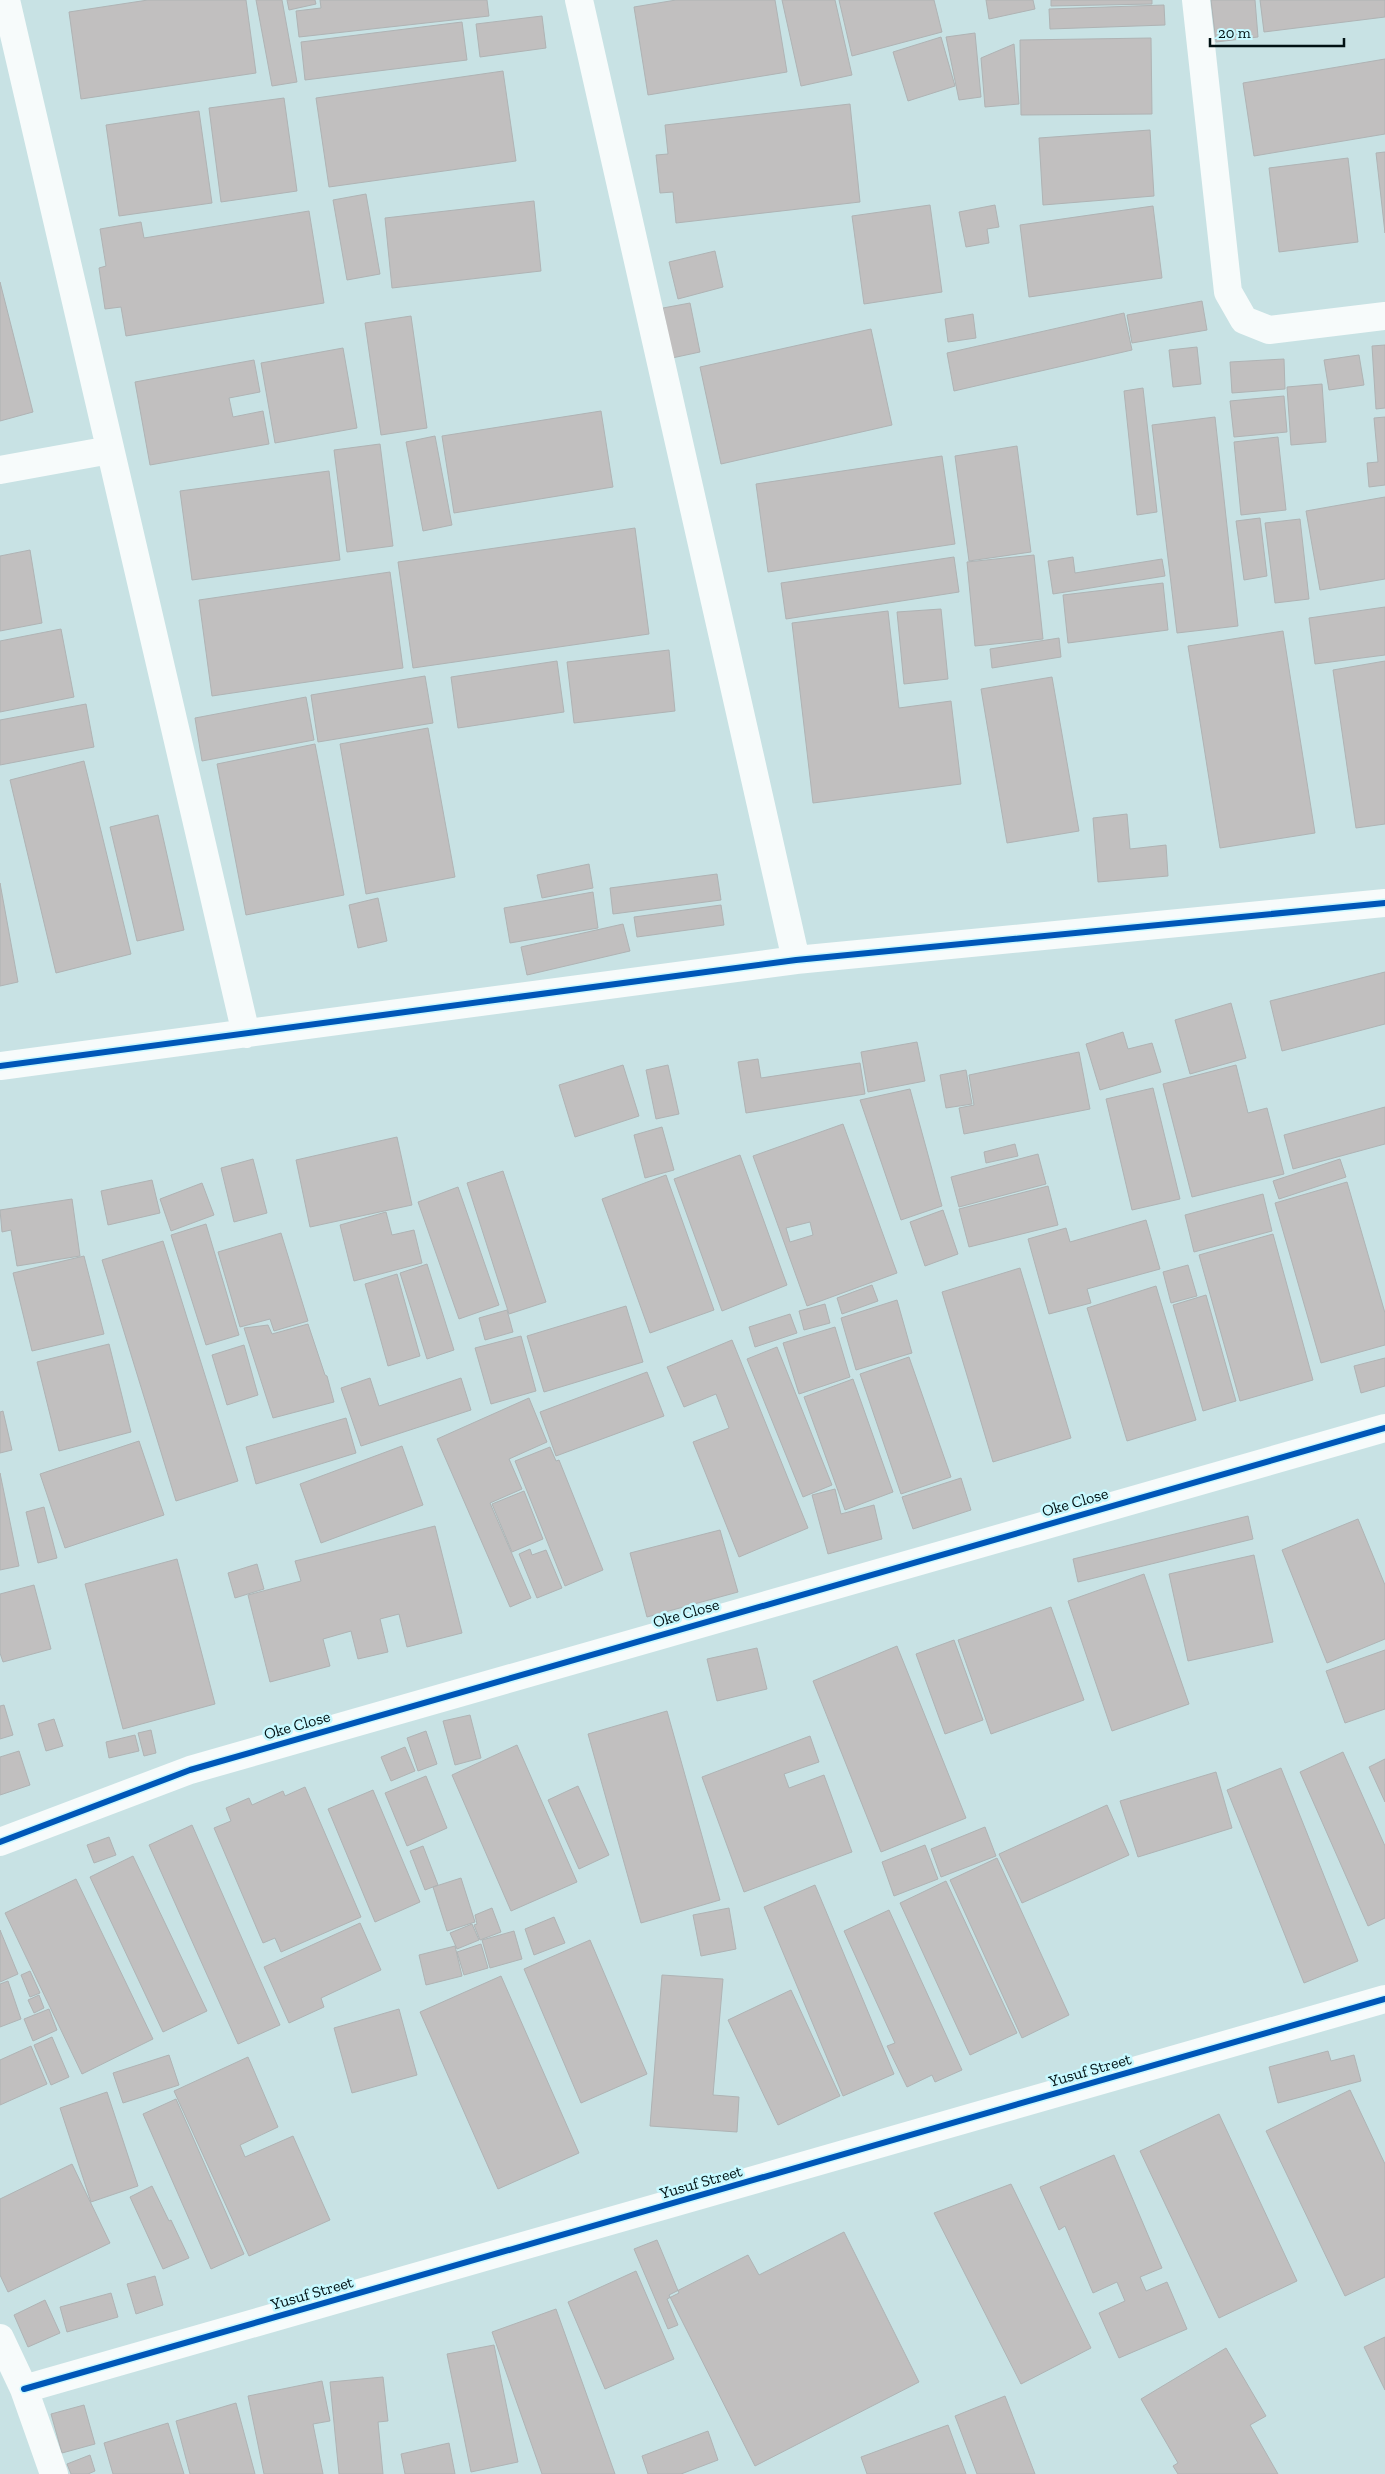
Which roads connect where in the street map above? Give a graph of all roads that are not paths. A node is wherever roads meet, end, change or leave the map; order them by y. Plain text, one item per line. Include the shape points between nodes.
1 (6, 0) edge
2 (579, 0) edge
3 (1196, 0) edge
4 (1385, 316) edge
5 (110, 450) junction
6 (0, 470) edge
7 (1385, 903) edge
8 (796, 960) junction
9 (246, 1034) junction
10 (0, 1066) edge
11 (1385, 1428) edge
12 (0, 1842) edge
13 (1385, 2000) edge
14 (0, 2338) edge
15 (24, 2389) junction
16 (54, 2474) edge

1 - 5 street
2 - 8 street
3 - 4 street via 1228,292 1244,320 1269,330
5 - 6 street
5 - 9 street
7 - 8 street
8 - 9 street
9 - 10 street
11 - 12 street, Oke Close via 190,1770
13 - 15 street, Yusuf Street
14 - 15 street
15 - 16 street

